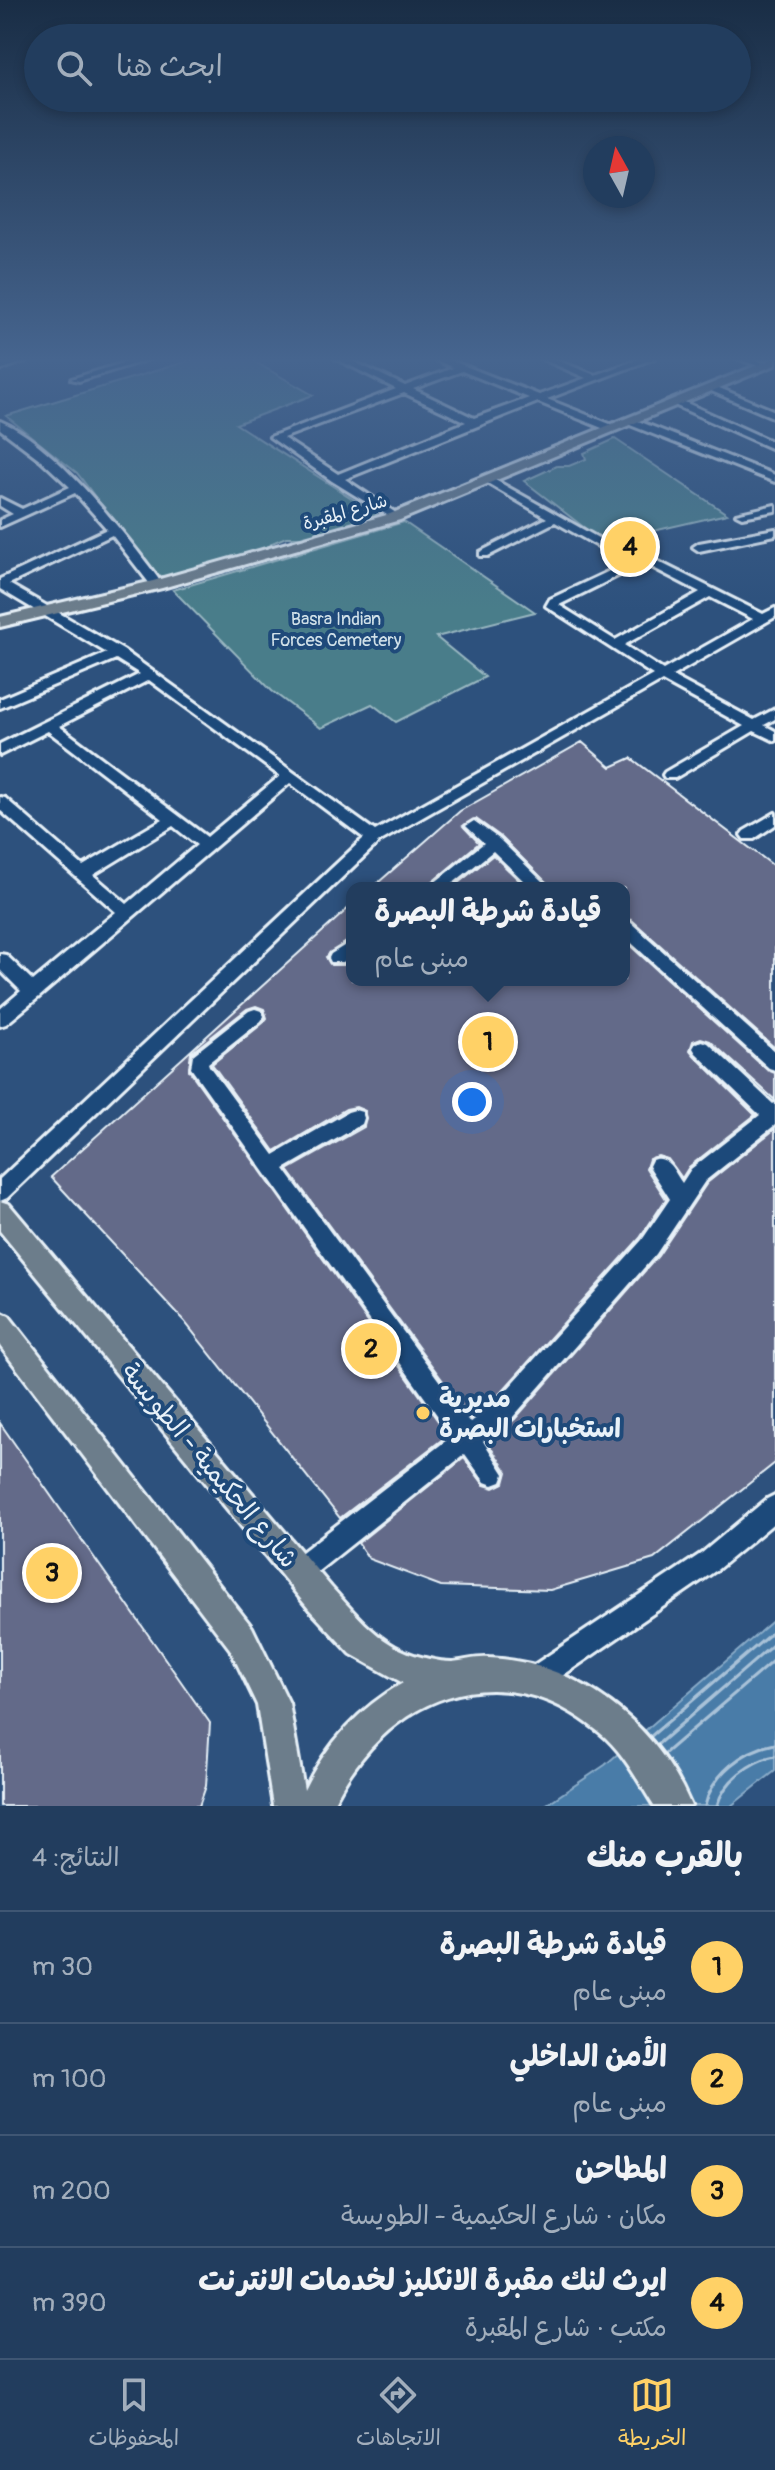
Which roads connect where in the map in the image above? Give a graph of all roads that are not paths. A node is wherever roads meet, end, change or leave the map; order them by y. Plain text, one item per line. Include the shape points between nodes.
1 (29, 442) edge
2 (283, 442) edge
3 (425, 442) edge
4 (577, 442) edge
5 (683, 442) edge
6 (336, 479) junction
7 (488, 479) junction
8 (775, 479) edge
9 (77, 488) junction
10 (0, 501) edge
11 (775, 508) edge
12 (22, 514) junction
13 (742, 514) dead end
14 (395, 517) junction
15 (555, 518) junction
16 (0, 524) edge
17 (114, 530) junction
18 (775, 532) edge
19 (699, 547) dead end
20 (612, 550) dead end
21 (484, 554) dead end
22 (157, 585) junction
23 (707, 593) junction
24 (50, 610) junction
25 (771, 617) edge
26 (0, 622) edge
27 (613, 646) junction
28 (118, 653) junction
29 (149, 675) junction
30 (665, 677) junction
31 (0, 704) edge
32 (775, 713) edge
33 (49, 725) junction
34 (754, 725) junction
35 (775, 737) edge
36 (0, 750) edge
37 (670, 775) dead end
38 (289, 776) junction
39 (0, 802) edge
40 (775, 818) edge
41 (174, 819) junction
42 (474, 826) dead end
43 (749, 835) dead end
44 (374, 838) junction
45 (494, 843) junction
46 (208, 845) junction
47 (82, 874) junction
48 (444, 882) edge
49 (535, 882) edge
50 (127, 913) junction
51 (630, 931) edge
52 (346, 951) edge
53 (337, 958) dead end
54 (0, 960) edge
55 (33, 992) junction
56 (255, 1016) dead end
57 (0, 1019) edge
58 (702, 1048) dead end
59 (775, 1063) edge
60 (774, 1114) edge
61 (355, 1118) dead end
62 (272, 1166) junction
63 (659, 1166) dead end
64 (0, 1192) edge
65 (680, 1197) junction
66 (0, 1212) edge
67 (1, 1328) edge
68 (467, 1439) junction
69 (493, 1474) dead end
70 (775, 1507) edge
71 (298, 1571) junction
72 (450, 1677) junction
73 (534, 1680) junction
74 (290, 1806) edge
75 (314, 1806) edge
76 (674, 1806) edge

1 - 9 street
2 - 6 street
3 - 6 street
4 - 7 main road, شارع المقبرة
5 - 8 street
6 - 14 street
7 - 14 main road, شارع المقبرة
7 - 15 street
9 - 12 street
9 - 17 street
10 - 12 street
11 - 13 street
12 - 16 street
14 - 22 main road, شارع المقبرة
15 - 20 street
15 - 21 street
17 - 22 street
17 - 24 street via 0,584
18 - 19 street
22 - 24 main road, شارع المقبرة
23 - 25 street
23 - 27 street
23 - 27 street via 640,557 554,602 556,610
24 - 26 main road, شارع المقبرة
24 - 28 street
25 - 30 street
27 - 30 street
28 - 29 street
28 - 31 street
29 - 33 street
29 - 38 street
30 - 34 street
30 - 44 street
32 - 34 street
33 - 36 street
33 - 41 street
34 - 35 street
34 - 37 street
38 - 44 street
38 - 46 street
39 - 47 street
40 - 43 street
41 - 46 street
41 - 47 street
42 - 45 street
44 - 64 street
45 - 48 street
45 - 49 street
46 - 50 street
47 - 50 street
50 - 55 street
51 - 59 street
52 - 53 street
54 - 55 street
55 - 57 street
56 - 62 street via 199,1060
58 - 60 street
60 - 65 street via 698,1175
61 - 62 street
62 - 68 street
63 - 65 street
65 - 68 street via 649,1247 505,1409
66 - 71 main road, شارع الحكيمية - الطويسة
67 - 74 main road via 241,1638 273,1703
68 - 69 street
68 - 71 street
70 - 73 street via 710,1561
71 - 72 main road, شارع الحكيمية - الطويسة via 362,1643 400,1667
72 - 73 main road
72 - 75 main road via 363,1731
73 - 76 main road via 586,1703 618,1727

